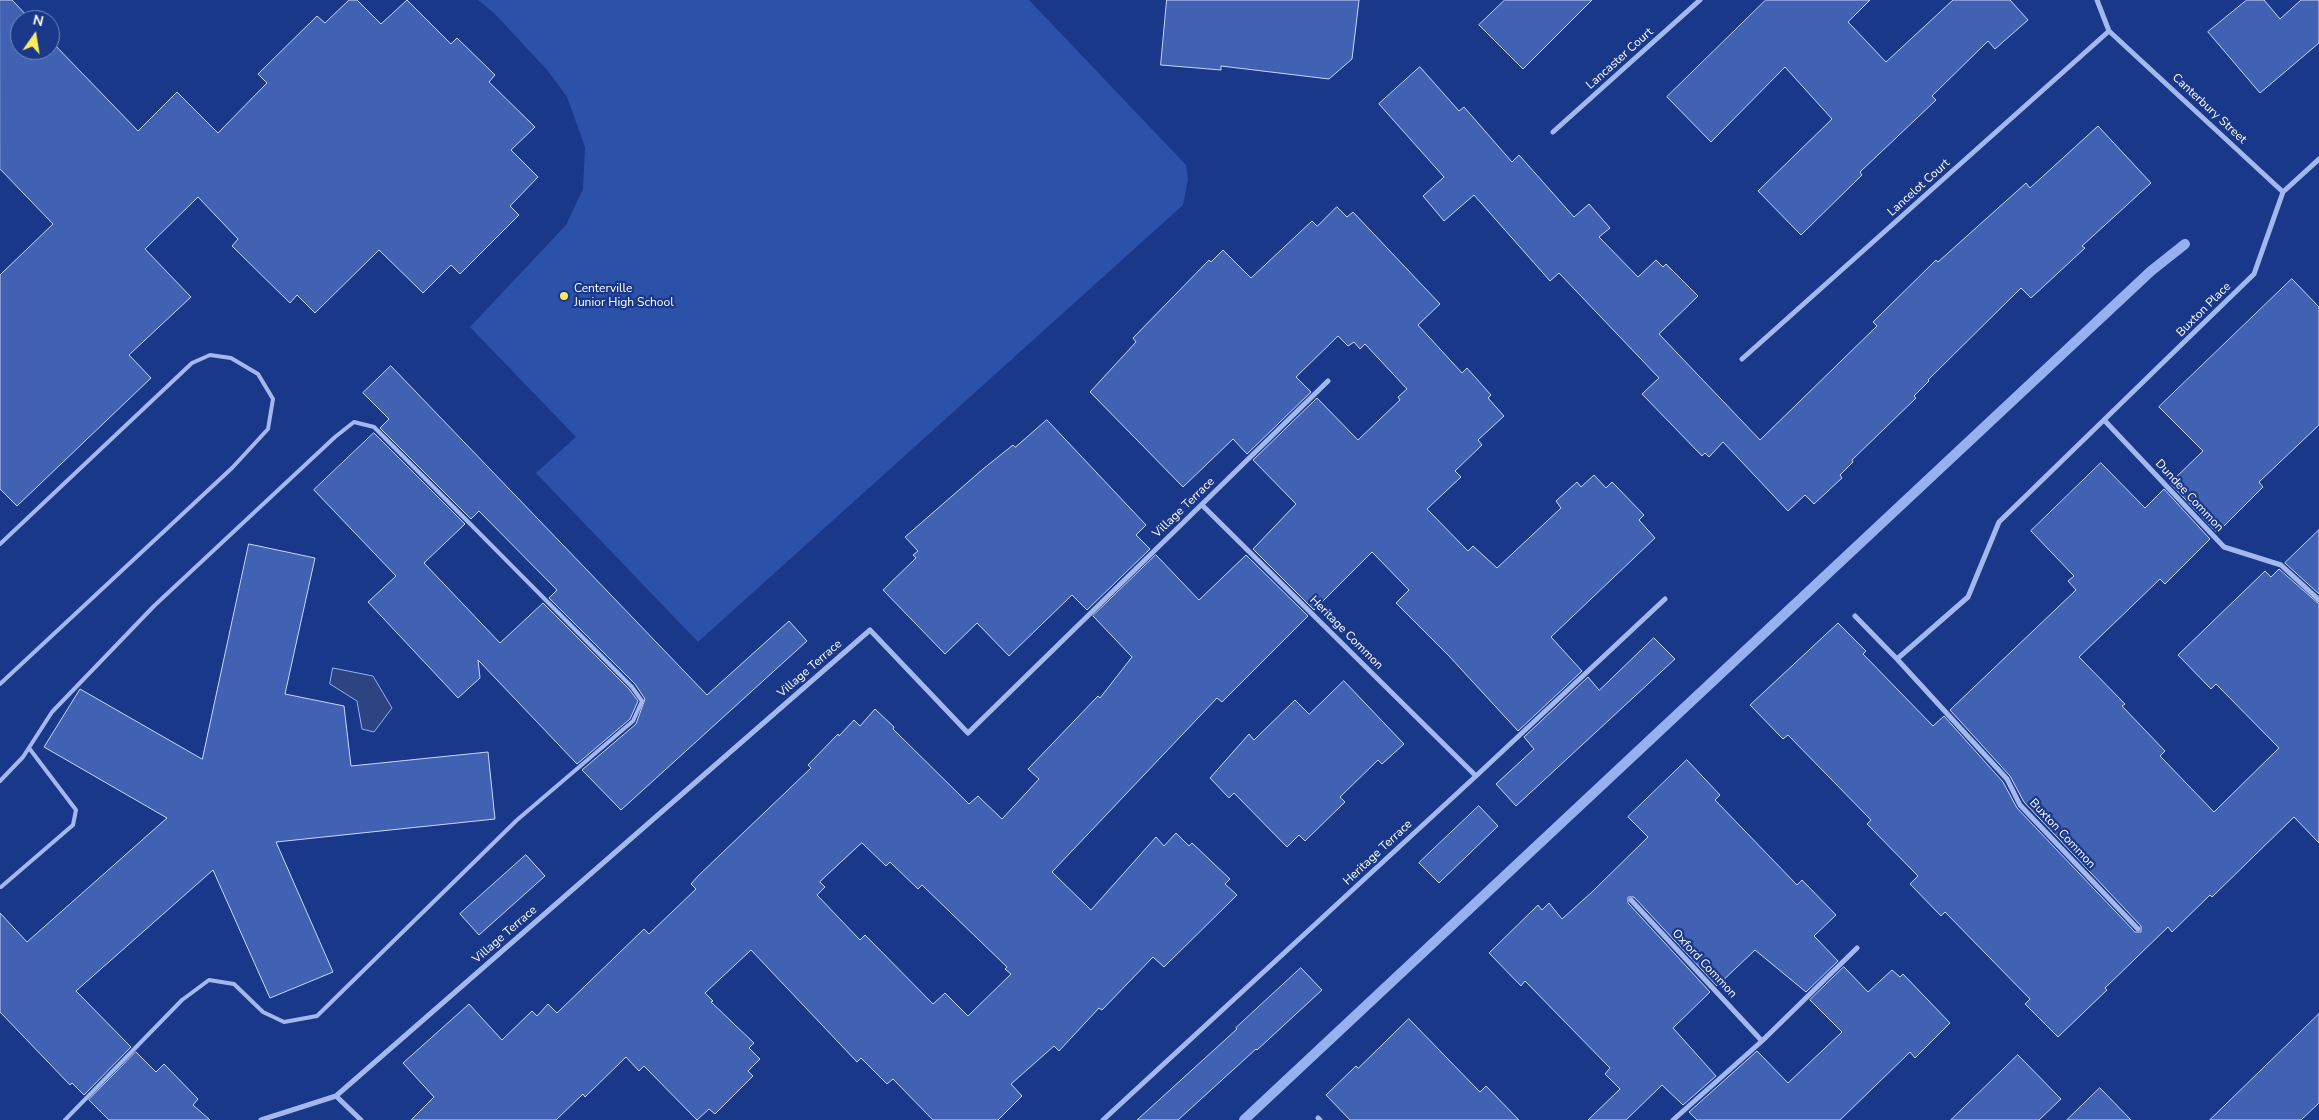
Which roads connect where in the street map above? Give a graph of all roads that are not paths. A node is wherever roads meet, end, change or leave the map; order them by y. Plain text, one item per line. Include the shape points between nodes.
1 (1700, 0) edge
2 (2097, 0) edge
3 (2109, 31) junction
4 (1553, 132) dead end
5 (2319, 159) edge
6 (2283, 192) junction
7 (1742, 360) dead end
8 (1328, 381) dead end
9 (2105, 421) junction
10 (1202, 505) junction
11 (0, 544) edge
12 (1665, 599) dead end
13 (2319, 600) edge
14 (1855, 616) dead end
15 (1897, 659) junction
16 (0, 684) edge
17 (29, 748) junction
18 (1476, 776) junction
19 (0, 781) edge
20 (1, 887) edge
21 (1631, 900) dead end
22 (2138, 929) dead end
23 (1857, 948) dead end
24 (1762, 1041) junction
25 (336, 1096) junction
26 (65, 1120) edge
27 (261, 1120) edge
28 (361, 1120) edge
29 (1103, 1120) edge
30 (1673, 1120) edge

1 - 4 street, Lancaster Court
2 - 3 street, Canterbury Street
3 - 6 street, Canterbury Street
3 - 7 street, Lancelot Court
5 - 6 street
6 - 9 street, Buxton Place via 2254,274
8 - 10 street, Village Terrace
9 - 13 street, Dundee Common via 2224,547 2281,565
9 - 15 street via 1999,522 1968,597
10 - 18 street, Heritage Common
10 - 25 street, Village Terrace via 968,734 870,630
11 - 16 lane via 192,363 210,355 231,358 258,374 273,399 268,429 232,468
12 - 18 street, Heritage Terrace
14 - 15 street, Buxton Common
15 - 22 street, Buxton Common via 2007,779 2020,805
17 - 19 lane
17 - 20 lane via 76,810 72,825
17 - 26 lane via 52,712 154,606 354,422 374,427 632,687 642,701 633,721 517,820 317,1016 284,1022 263,1012 234,984 209,980 182,1000
18 - 29 street, Heritage Terrace
21 - 24 street, Oxford Common
23 - 24 street
24 - 30 street
25 - 27 street, Village Terrace
25 - 28 street

